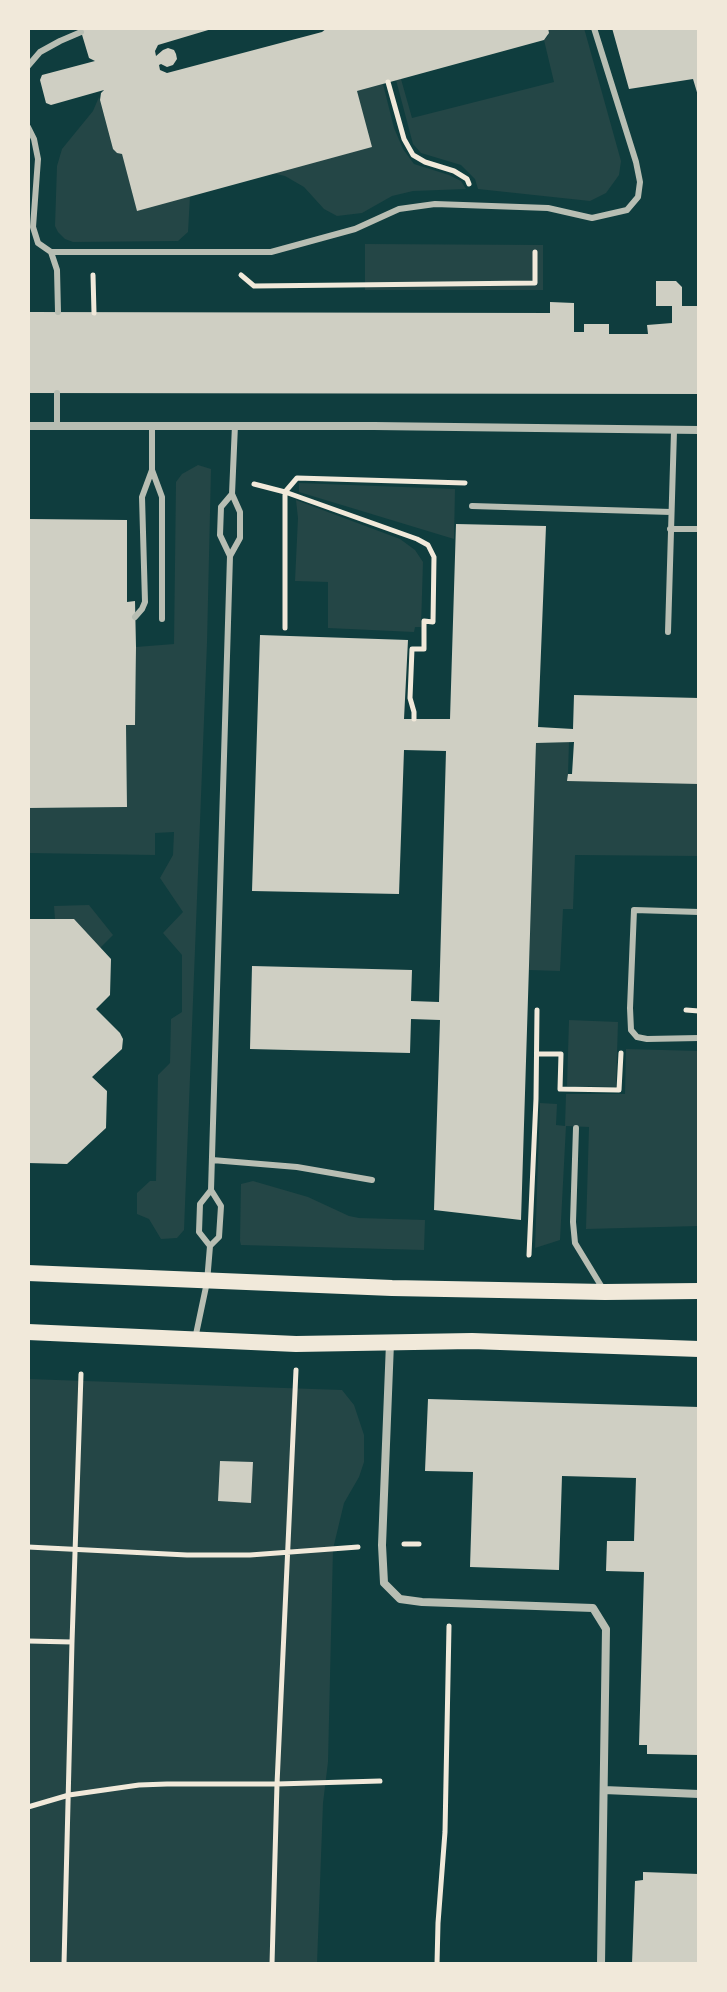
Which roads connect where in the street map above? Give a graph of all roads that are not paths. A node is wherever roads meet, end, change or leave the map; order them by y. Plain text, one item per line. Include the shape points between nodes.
1 (594, 28) edge
2 (81, 32) dead end
3 (28, 66) edge
4 (28, 127) edge
5 (51, 252) junction
6 (58, 312) dead end
7 (57, 393) dead end
8 (235, 425) junction
9 (28, 426) edge
10 (57, 426) junction
11 (152, 426) junction
12 (699, 430) edge
13 (674, 431) junction
14 (152, 470) junction
15 (232, 494) junction
16 (472, 506) dead end
17 (671, 512) junction
18 (670, 529) junction
19 (699, 529) edge
20 (230, 556) junction
21 (135, 617) dead end
22 (162, 619) dead end
23 (668, 632) dead end
24 (699, 912) edge
25 (699, 1038) edge
26 (576, 1128) dead end
27 (212, 1160) junction
28 (372, 1180) dead end
29 (211, 1190) junction
30 (210, 1246) junction
31 (28, 1273) edge
32 (207, 1282) junction
33 (699, 1291) edge
34 (605, 1292) junction
35 (28, 1332) edge
36 (195, 1339) junction
37 (390, 1343) junction
38 (699, 1349) edge
39 (604, 1790) junction
40 (699, 1794) edge
41 (601, 1964) edge

1 - 5 lane via 640,182 638,197 627,210 592,218 548,208 435,204 399,209 355,229 271,252
2 - 3 lane via 40,52
4 - 5 lane via 38,159 33,227 38,243
5 - 6 lane
7 - 10 lane
8 - 11 street
8 - 13 street
8 - 15 lane
9 - 10 street
10 - 11 street
11 - 14 lane
12 - 13 street
13 - 17 lane
14 - 21 lane via 142,497 145,602
14 - 22 lane via 162,497
15 - 20 lane via 240,512 240,538
15 - 20 lane via 221,507 220,535
16 - 17 lane
17 - 18 lane
18 - 19 lane
18 - 23 lane
20 - 27 lane
24 - 25 lane via 634,910 630,1008 631,1030 637,1037
26 - 34 lane via 575,1243
27 - 28 lane
27 - 29 lane
29 - 30 lane via 221,1206 219,1237
29 - 30 lane via 200,1204 199,1232
30 - 32 lane
31 - 32 main road
32 - 34 main road
32 - 36 lane
33 - 34 main road
35 - 36 main road
36 - 37 main road
37 - 38 main road
37 - 39 street via 384,1583 400,1599 422,1602 593,1608 606,1629
39 - 40 street
39 - 41 street

